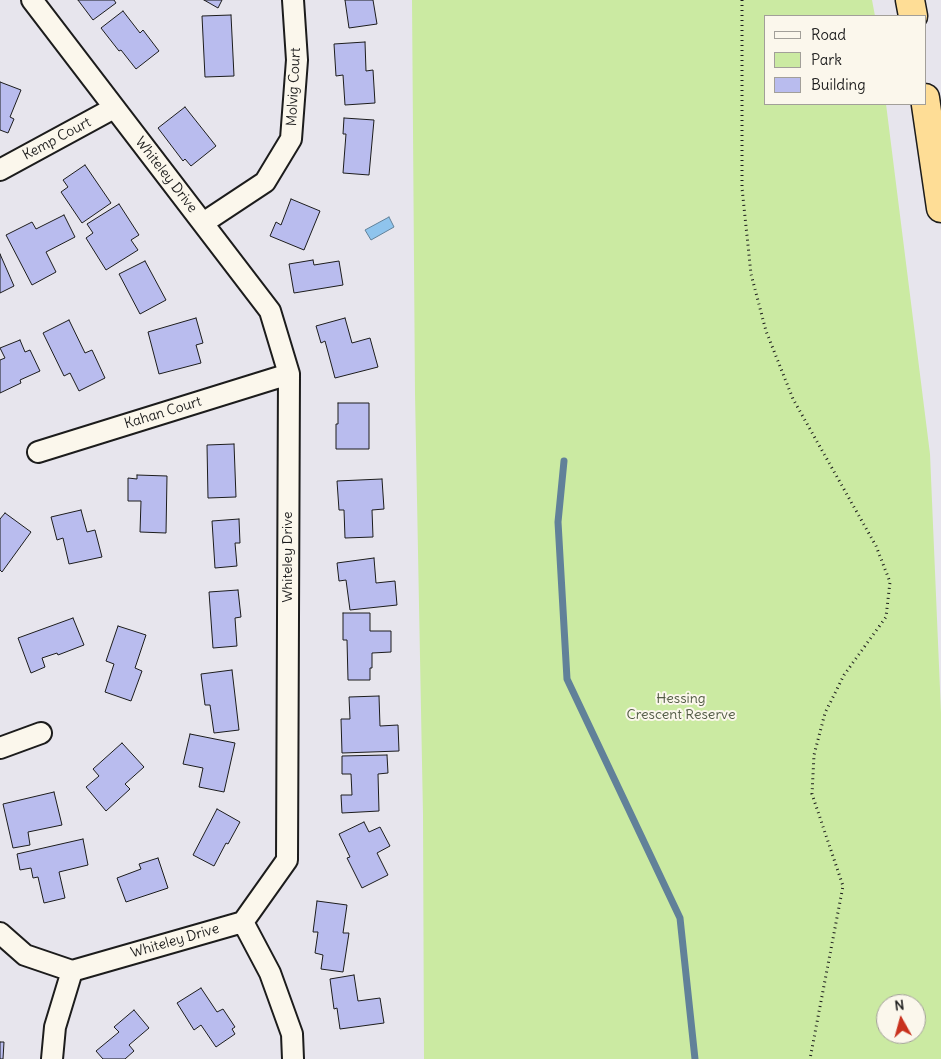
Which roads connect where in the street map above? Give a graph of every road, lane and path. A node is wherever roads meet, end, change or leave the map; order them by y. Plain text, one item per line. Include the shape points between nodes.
1 (32, 0) edge
2 (293, 0) edge
3 (742, 0) edge
4 (910, 0) edge
5 (913, 15) edge
6 (926, 105) edge
7 (114, 108) junction
8 (0, 170) edge
9 (941, 208) edge
10 (202, 223) junction
11 (289, 374) junction
12 (38, 452) dead end
13 (42, 733) dead end
14 (0, 748) edge
15 (243, 922) junction
16 (0, 933) edge
17 (72, 971) junction
18 (52, 1059) edge
19 (293, 1059) edge
20 (810, 1059) edge

1 - 7 street, Whiteley Drive
2 - 10 street, Molvig Court via 297,60 291,139 265,182
3 - 20 path via 742,188 751,274 766,331 793,399 876,546 890,582 886,617 844,675 825,713 814,755 812,794 843,886
4 - 5 highway
6 - 9 highway
7 - 8 street, Kemp Court
7 - 10 street, Whiteley Drive
10 - 11 street, Whiteley Drive via 270,311
11 - 12 street, Kahan Court
11 - 15 street, Whiteley Drive via 288,860
13 - 14 street
15 - 17 street, Whiteley Drive
15 - 19 street via 270,973 292,1034
16 - 17 street via 25,955
17 - 18 street via 55,1027

